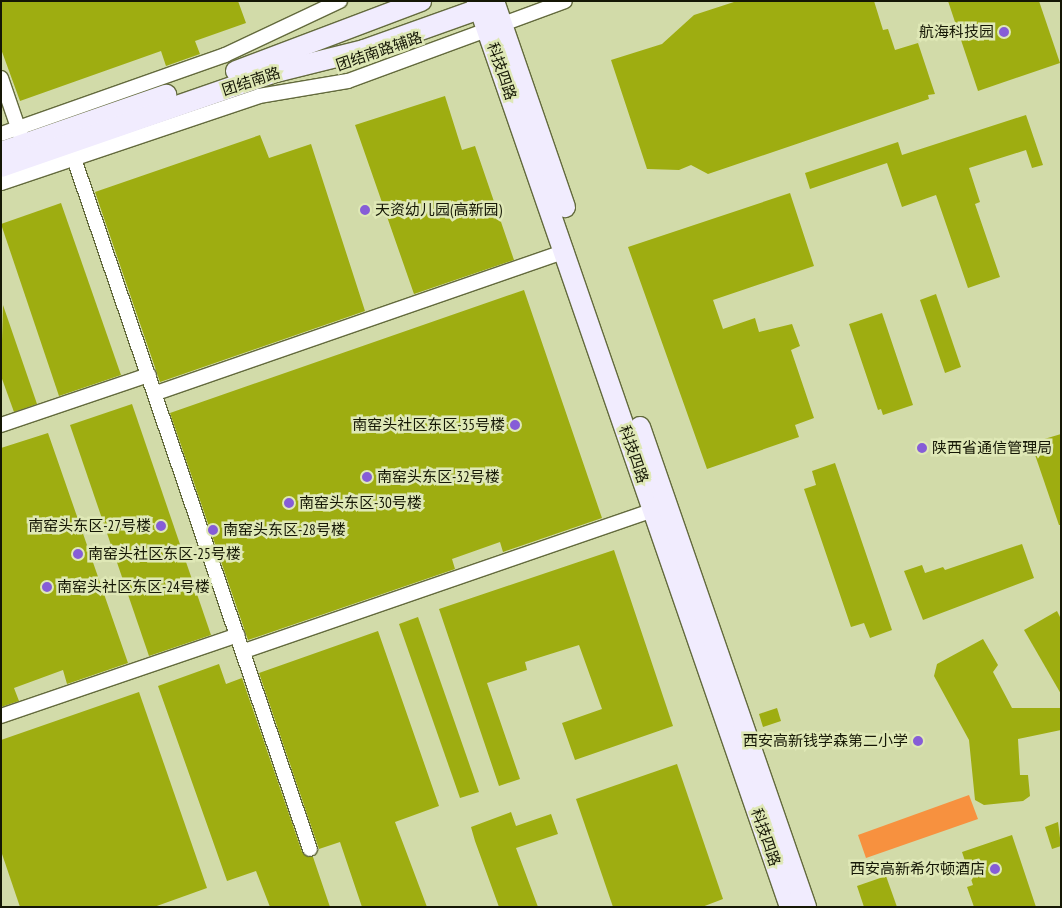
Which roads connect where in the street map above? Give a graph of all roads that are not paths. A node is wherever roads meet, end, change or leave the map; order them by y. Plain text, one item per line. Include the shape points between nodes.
1 (340, 1) edge
2 (421, 1) edge
3 (565, 1) edge
4 (490, 3) edge
5 (495, 26) junction
6 (1, 78) edge
7 (1, 134) edge
8 (21, 136) junction
9 (1, 152) edge
10 (72, 152) junction
11 (1, 167) edge
12 (1, 183) edge
13 (566, 251) junction
14 (149, 376) junction
15 (156, 393) junction
16 (1, 425) edge
17 (653, 510) junction
18 (238, 635) junction
19 (244, 651) junction
20 (1, 716) edge
21 (310, 849) dead end
22 (790, 907) edge
23 (806, 907) edge

1 - 8 street via 225,55
2 - 8 street, 团结南路 via 340,29 254,65
3 - 5 street, 团结南路辅路
4 - 5 street, 科技四路
4 - 10 street, 团结南路 via 364,50 276,72
5 - 10 street, 团结南路辅路 via 348,81 259,96
5 - 13 street, 科技四路
5 - 23 street, 科技四路
6 - 8 street
7 - 8 street
8 - 9 street, 团结南路
10 - 11 street, 团结南路
10 - 12 street, 团结南路辅路
10 - 14 street
13 - 15 street
13 - 17 street, 科技四路
14 - 15 street
14 - 16 street
15 - 18 street
17 - 19 street
17 - 22 street, 科技四路
18 - 19 street
18 - 20 street
19 - 21 street

